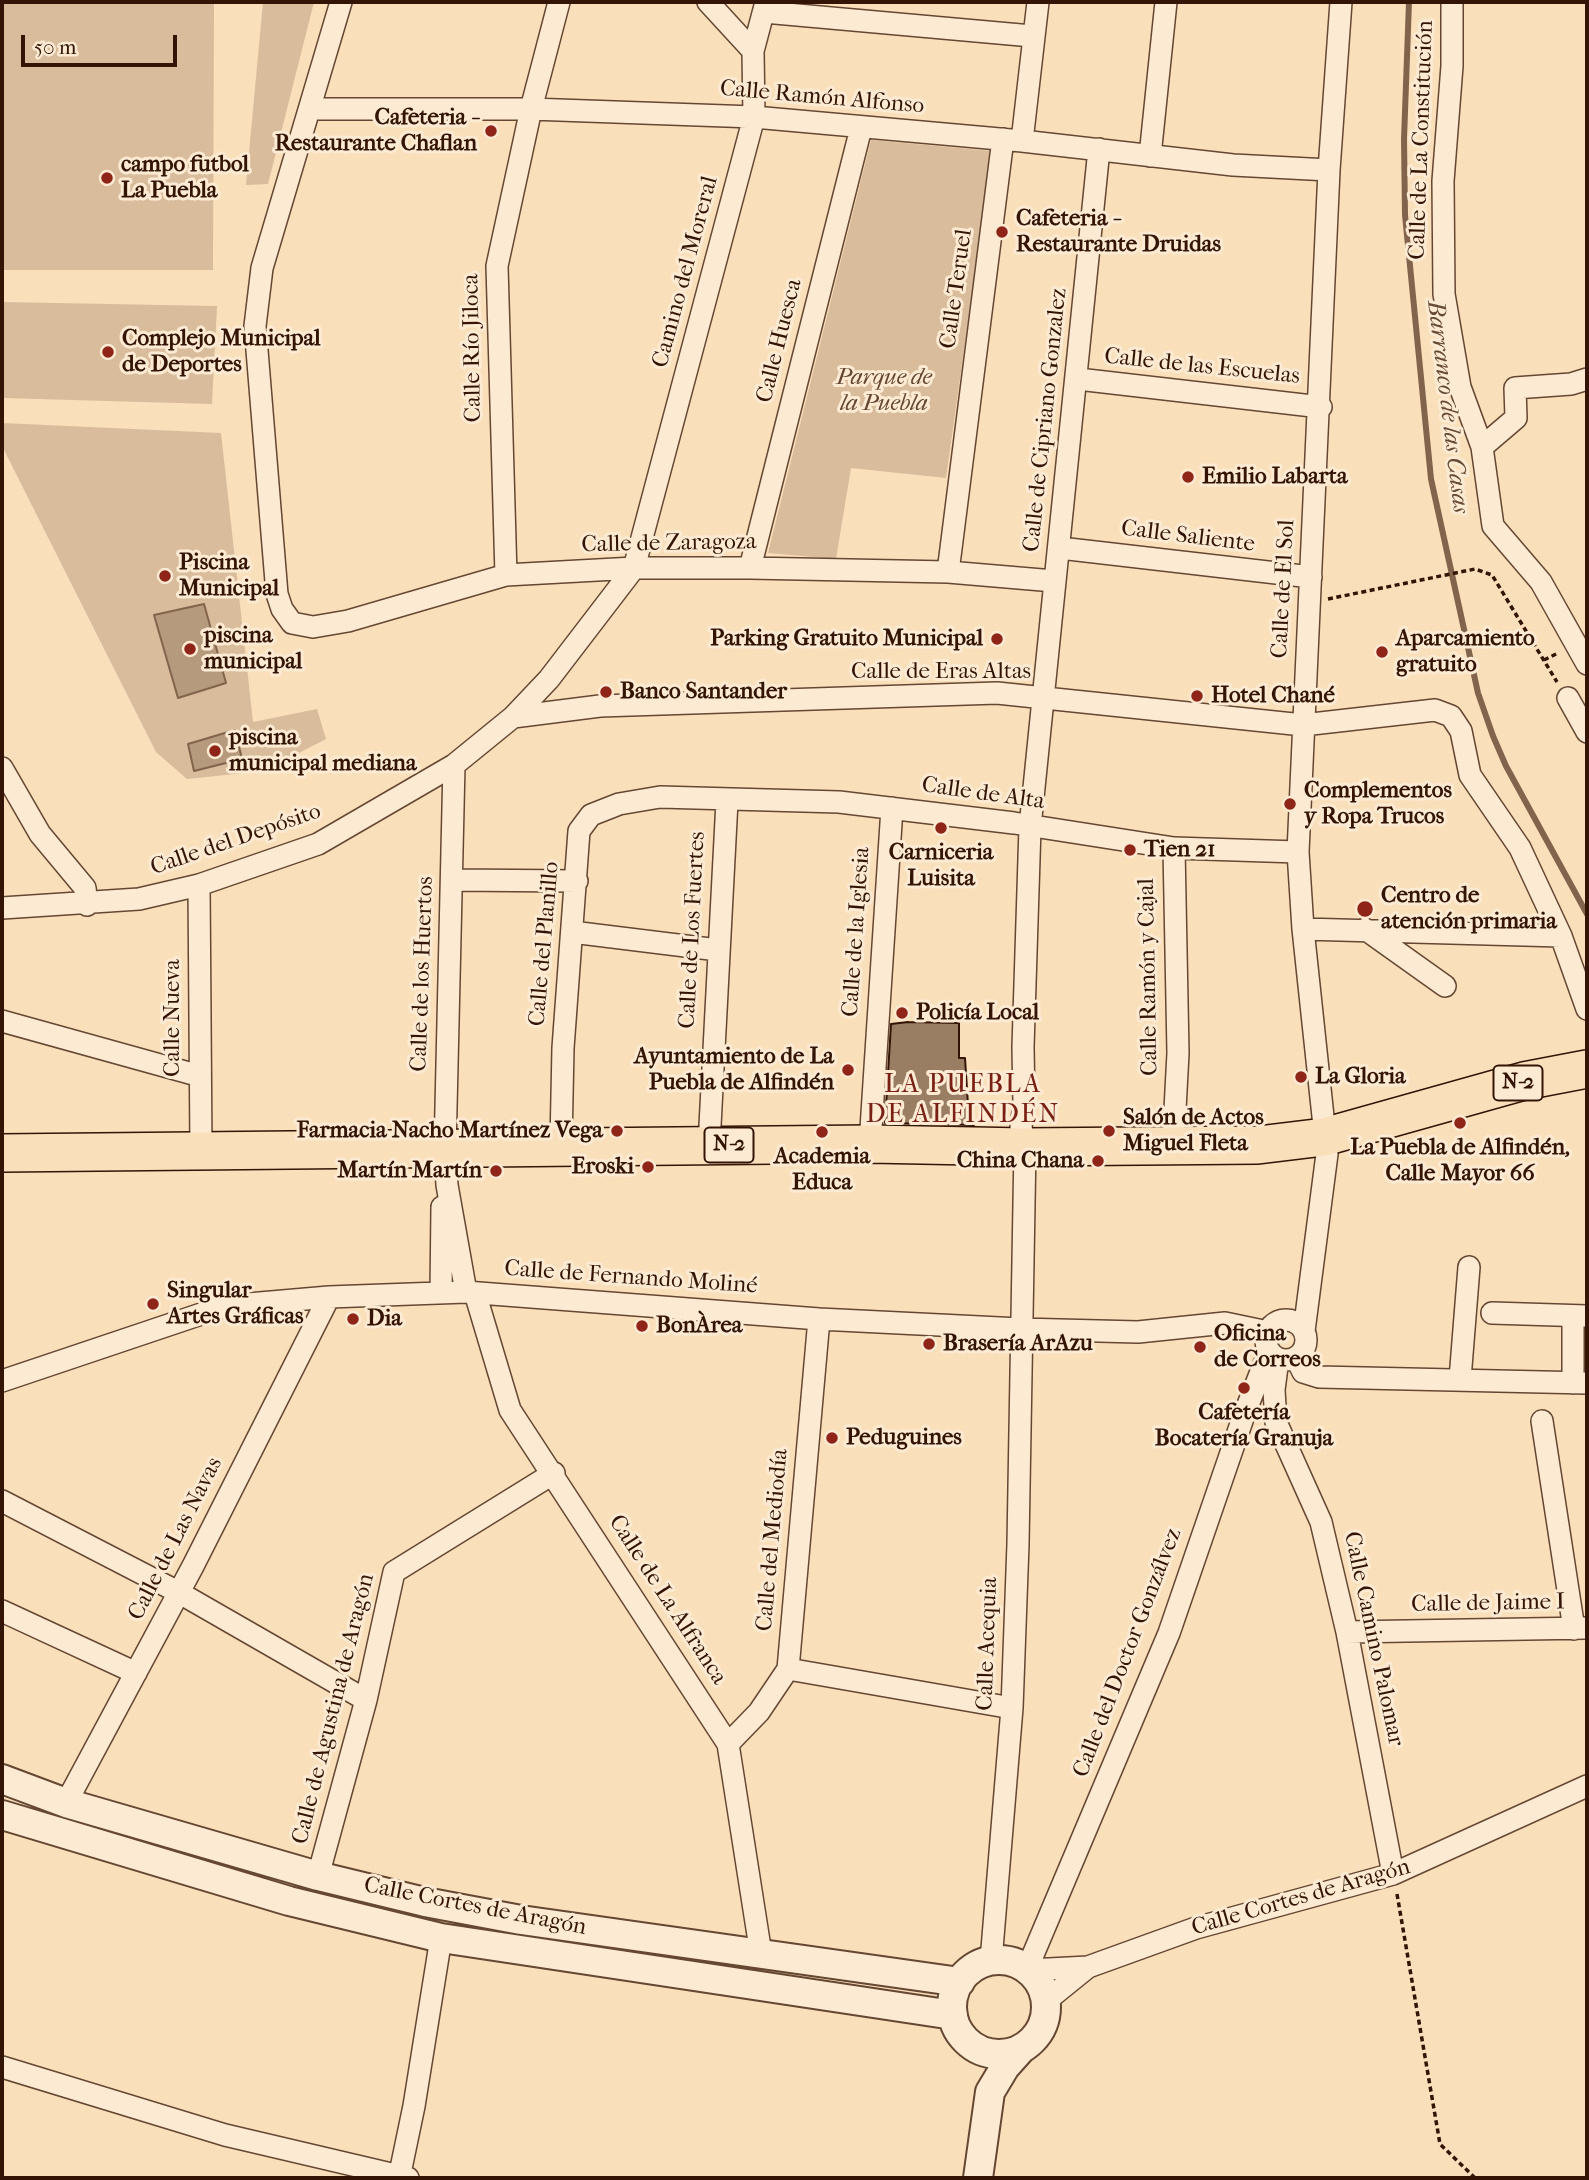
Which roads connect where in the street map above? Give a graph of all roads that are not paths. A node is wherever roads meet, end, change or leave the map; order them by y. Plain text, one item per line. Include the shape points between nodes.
1 (341, 2) edge
2 (559, 2) edge
3 (708, 2) edge
4 (1038, 2) edge
5 (1166, 2) edge
6 (1341, 2) edge
7 (1452, 2) edge
8 (765, 7) edge
9 (1032, 36) junction
10 (753, 51) junction
11 (310, 109) junction
12 (531, 109) junction
13 (754, 117) junction
14 (861, 128) junction
15 (1013, 140) junction
16 (1100, 149) junction
17 (1150, 156) junction
18 (1329, 170) junction
19 (1077, 379) junction
20 (1587, 379) edge
21 (1321, 407) junction
22 (1482, 447) junction
23 (1060, 548) junction
24 (634, 568) junction
25 (750, 568) junction
26 (948, 572) junction
27 (506, 575) junction
28 (1311, 577) junction
29 (1055, 581) junction
30 (1587, 664) edge
31 (549, 679) junction
32 (1044, 697) junction
33 (1567, 698) road end
34 (575, 710) junction
35 (513, 716) junction
36 (1303, 725) junction
37 (1587, 732) edge
38 (454, 765) junction
39 (2, 768) edge
40 (660, 797) joint
41 (727, 801) junction
42 (892, 808) junction
43 (1030, 827) junction
44 (1174, 848) junction
45 (1298, 852) junction
46 (452, 880) junction
47 (577, 881) junction
48 (199, 885) junction
49 (87, 905) junction
50 (2, 908) edge
51 (1303, 929) junction
52 (1365, 929) junction
53 (572, 932) junction
54 (1561, 936) junction
55 (718, 950) junction
56 (1445, 986) dead end
57 (1587, 1009) edge
58 (2, 1021) edge
59 (1587, 1069) edge
60 (200, 1076) junction
61 (1324, 1137) junction
62 (870, 1144) junction
63 (709, 1145) junction
64 (1026, 1147) junction
65 (1173, 1147) junction
66 (553, 1148) junction
67 (201, 1151) junction
68 (2, 1153) edge
69 (446, 1168) junction
70 (1469, 1267) dead end
71 (470, 1292) junction
72 (441, 1293) junction
73 (329, 1297) junction
74 (1492, 1313) dead end
75 (1580, 1316) edge
76 (819, 1319) junction
77 (1020, 1329) junction
78 (1304, 1331) junction
79 (1268, 1332) junction
80 (1282, 1357) junction
81 (1460, 1379) junction
82 (2, 1381) edge
83 (1580, 1383) edge
84 (1244, 1415) junction
85 (1542, 1421) dead end
86 (1276, 1422) junction
87 (554, 1473) junction
88 (2, 1501) edge
89 (178, 1592) junction
90 (2, 1611) edge
91 (1581, 1628) edge
92 (1347, 1632) junction
93 (788, 1669) junction
94 (136, 1673) junction
95 (366, 1699) junction
96 (1012, 1708) junction
97 (728, 1744) junction
98 (2, 1779) edge
99 (1587, 1786) edge
100 (66, 1803) junction
101 (2, 1815) edge
102 (1393, 1874) junction
103 (318, 1876) junction
104 (441, 1938) junction
105 (761, 1954) junction
106 (990, 1961) junction
107 (1088, 1967) junction
108 (1028, 1970) junction
109 (960, 1982) junction
110 (1046, 2001) junction
111 (953, 2015) junction
112 (967, 2041) junction
113 (1022, 2048) junction
114 (2, 2067) edge
115 (990, 2092) junction
116 (402, 2178) edge
117 (978, 2178) edge

1 - 11 street
2 - 12 street, Calle Río Jiloca
3 - 10 street
4 - 9 street, Calle Teruel
5 - 17 street
6 - 18 street, Calle de El Sol
7 - 22 street, Calle de La Constitución via 1443,181 1444,294 1460,387
8 - 9 street
8 - 10 street, Camino del Moreral
9 - 15 street, Calle Teruel
10 - 13 street, Camino del Moreral
11 - 12 street, Calle Ramón Alfonso
11 - 27 street, Calle de Zaragoza via 262,268 255,326 277,594 282,609 292,623 313,627
12 - 13 street, Calle Ramón Alfonso
12 - 27 street, Calle Río Jiloca via 497,266
13 - 14 street, Calle Ramón Alfonso
13 - 24 street, Camino del Moreral
14 - 15 street, Calle Ramón Alfonso
14 - 25 street, Calle Huesca
15 - 16 street, Calle Ramón Alfonso
15 - 26 street, Calle Teruel
16 - 17 street, Calle Ramón Alfonso
16 - 19 street, Calle de Cipriano Gonzalez
17 - 18 street, Calle Ramón Alfonso
18 - 21 street, Calle de El Sol
19 - 21 street, Calle de las Escuelas
19 - 23 street, Calle de Cipriano Gonzalez
20 - 22 street via 1515,387 1516,418
21 - 28 street, Calle de El Sol
22 - 30 street, Calle de La Constitución via 1493,526 1541,582
23 - 28 street, Calle Saliente
23 - 29 street, Calle de Cipriano Gonzalez
24 - 25 street, Calle de Zaragoza
24 - 27 street, Calle de Zaragoza
24 - 31 street, Calle del Depósito
25 - 26 street, Calle de Zaragoza
26 - 29 street, Calle de Zaragoza
28 - 36 street, Calle de El Sol
29 - 32 street, Calle de Cipriano Gonzalez
31 - 34 street
31 - 35 street, Calle del Depósito
32 - 34 street, Calle de Eras Altas via 997,693
32 - 36 street, Calle de Eras Altas
32 - 43 street, Calle de Cipriano Gonzalez
33 - 37 street
34 - 35 street, Calle de Eras Altas
35 - 38 street, Calle del Depósito
36 - 45 street, Calle de El Sol
36 - 54 street, Calle de Eras Altas via 1435,710 1451,716 1461,731 1470,775 1520,848
38 - 46 street, Calle de los Huertos
38 - 48 street, Calle del Depósito via 318,844
39 - 49 street via 40,834 85,888
40 - 41 street, Calle de Alta
40 - 47 street, Calle del Planillo via 591,814 579,831
41 - 42 street, Calle de Alta via 839,802
41 - 55 street, Calle de Los Fuertes
42 - 43 street, Calle de Alta
42 - 62 street, Calle de la Iglesia
43 - 44 street, Calle de Alta
43 - 64 street, Calle de Cipriano Gonzalez via 1021,1127
44 - 45 street, Calle de Alta
44 - 65 street, Calle Ramón y Cajal via 1178,1053
45 - 51 street, Calle de El Sol
46 - 47 street
46 - 69 street, Calle de los Huertos
47 - 53 street, Calle del Planillo
48 - 49 street, Calle del Depósito
48 - 60 street, Calle Nueva
49 - 50 street, Calle del Depósito
51 - 52 street
51 - 61 street, Calle de El Sol
52 - 54 street
52 - 56 street
53 - 55 street
53 - 66 street, Calle del Planillo via 561,1143
54 - 57 street
55 - 63 street, Calle de Los Fuertes
58 - 60 street
59 - 61 highway, N-2 via 1524,1081
60 - 67 street, Calle Nueva
61 - 65 highway, N-2
61 - 78 street via 1327,1154
62 - 63 highway, N-2
62 - 64 highway, N-2
63 - 66 highway, N-2
64 - 65 highway, N-2
64 - 77 street, Calle Acequia
66 - 69 highway, N-2
67 - 68 highway, N-2
67 - 69 highway, N-2
69 - 71 street, Calle de los Huertos
69 - 72 street, Calle de los Huertos
70 - 81 street
71 - 72 street, Calle de Fernando Moliné
71 - 76 street, Calle de Fernando Moliné
71 - 87 street, Calle de La Alfranca via 510,1410
72 - 73 street, Calle de Fernando Moliné
73 - 82 street, Calle de Fernando Moliné via 225,1306
73 - 89 street, Calle de Las Navas
74 - 75 street
75 - 83 street
76 - 77 street, Calle de Fernando Moliné
76 - 93 street, Calle del Mediodía
77 - 79 street, Calle de Fernando Moliné via 1138,1332 1225,1324
77 - 96 street, Calle Acequia
78 - 79 street via 1289,1321 1277,1323
78 - 80 street via 1306,1343
79 - 80 street via 1266,1343
80 - 81 street via 1309,1376
80 - 84 street, Calle del Doctor Gonzálvez via 1264,1364
80 - 86 street, Calle Camino Palomar via 1274,1390
81 - 83 street
84 - 86 street
84 - 108 street, Calle del Doctor Gonzálvez via 1169,1633
85 - 91 street
86 - 92 street, Calle Camino Palomar via 1321,1522
87 - 95 street, Calle de Agustina de Aragón via 394,1572
87 - 97 street, Calle de La Alfranca
88 - 89 street
89 - 94 street, Calle de Las Navas
89 - 95 street
90 - 94 street
91 - 92 street, Calle de Jaime I
92 - 102 street, Calle Camino Palomar
93 - 96 street
93 - 97 street, Calle del Mediodía via 760,1712
94 - 100 street, Calle de Las Navas
95 - 103 street, Calle de Agustina de Aragón
96 - 106 street, Calle Acequia
97 - 105 street, Calle de La Alfranca
98 - 100 street, Calle Cortes de Aragón
99 - 102 street, Calle Cortes de Aragón
100 - 103 street, Calle Cortes de Aragón
101 - 104 street, Calle Cortes de Aragón via 289,1901
102 - 107 street, Calle Cortes de Aragón via 1196,1928
103 - 105 street, Calle Cortes de Aragón via 521,1920
104 - 111 street, Calle Cortes de Aragón
104 - 116 street
105 - 109 street, Calle Cortes de Aragón
106 - 108 street via 1004,1960
106 - 109 street via 968,1972
107 - 108 street, Calle Cortes de Aragón
107 - 110 street, Calle Cortes de Aragón
108 - 110 street
109 - 111 street
110 - 113 street via 1041,2028
111 - 112 street
112 - 113 street via 995,2054
112 - 115 street
113 - 115 street
114 - 116 street via 225,2135
115 - 117 street

